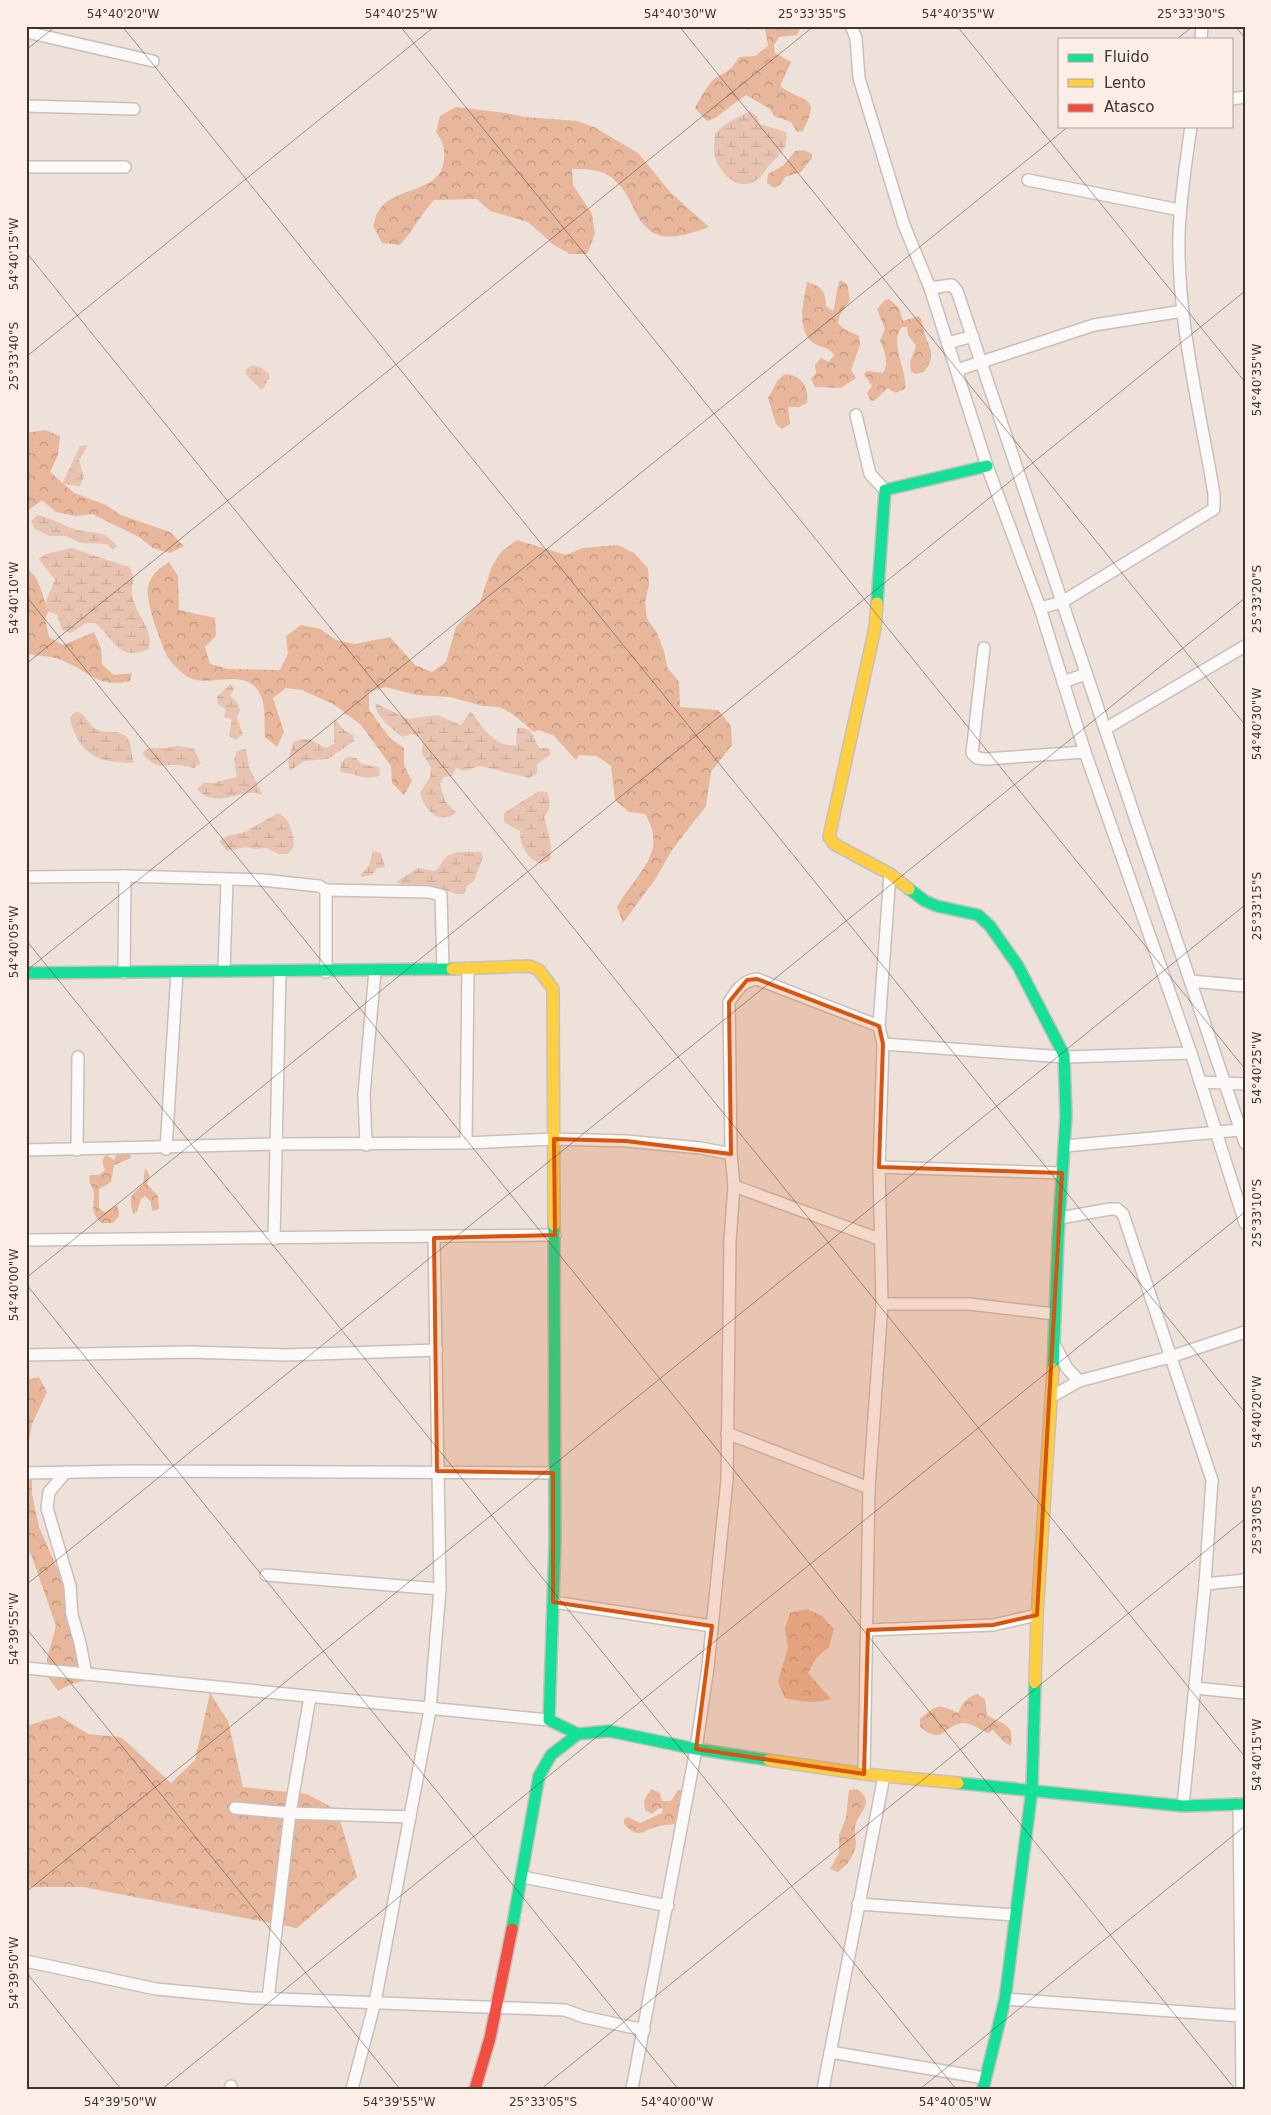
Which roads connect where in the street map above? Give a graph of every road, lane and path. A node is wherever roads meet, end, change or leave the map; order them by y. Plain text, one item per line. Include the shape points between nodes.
1 (851, 26) edge
2 (26, 32) edge
3 (153, 61) dead end
4 (26, 106) edge
5 (134, 109) dead end
6 (1192, 128) edge
7 (26, 167) edge
8 (125, 167) dead end
9 (1028, 180) dead end
10 (1180, 210) junction
11 (930, 288) junction
12 (1183, 311) junction
13 (972, 336) junction
14 (948, 343) junction
15 (981, 363) junction
16 (957, 370) junction
17 (856, 415) dead end
18 (987, 466) junction
19 (885, 490) junction
20 (1062, 602) junction
21 (1040, 608) junction
22 (1245, 646) edge
23 (984, 648) dead end
24 (1086, 674) junction
25 (1063, 682) junction
26 (1105, 729) junction
27 (1084, 752) junction
28 (890, 874) junction
29 (125, 876) junction
30 (26, 877) edge
31 (226, 881) junction
32 (326, 890) junction
33 (468, 968) junction
34 (443, 969) junction
35 (224, 970) junction
36 (280, 971) junction
37 (375, 971) junction
38 (177, 972) junction
39 (326, 972) junction
40 (26, 973) edge
41 (124, 973) junction
42 (1191, 981) junction
43 (1245, 986) edge
44 (879, 1026) junction
45 (883, 1044) junction
46 (1191, 1053) junction
47 (78, 1057) dead end
48 (1065, 1057) junction
49 (1200, 1082) junction
50 (1225, 1083) junction
51 (1245, 1084) edge
52 (1240, 1130) junction
53 (1216, 1133) junction
54 (554, 1139) junction
55 (466, 1143) junction
56 (1245, 1143) edge
57 (275, 1144) junction
58 (366, 1145) junction
59 (1065, 1146) junction
60 (166, 1149) junction
61 (26, 1150) edge
62 (77, 1150) junction
63 (731, 1154) junction
64 (879, 1166) junction
65 (1062, 1173) junction
66 (734, 1186) junction
67 (1060, 1218) junction
68 (1245, 1223) edge
69 (556, 1235) junction
70 (434, 1238) junction
71 (274, 1239) junction
72 (879, 1239) junction
73 (26, 1240) edge
74 (882, 1304) junction
75 (1054, 1314) junction
76 (1245, 1332) edge
77 (1055, 1346) junction
78 (437, 1350) junction
79 (26, 1355) edge
80 (1170, 1358) junction
81 (1079, 1381) junction
82 (1050, 1397) junction
83 (727, 1434) junction
84 (437, 1471) junction
85 (66, 1472) junction
86 (26, 1473) edge
87 (553, 1473) junction
88 (869, 1488) junction
89 (266, 1575) dead end
90 (1245, 1580) edge
91 (1205, 1584) junction
92 (440, 1589) junction
93 (553, 1602) junction
94 (1037, 1615) junction
95 (712, 1626) junction
96 (868, 1630) junction
97 (26, 1668) edge
98 (86, 1674) junction
99 (1195, 1688) junction
100 (1245, 1693) edge
101 (310, 1697) junction
102 (430, 1710) junction
103 (549, 1720) junction
104 (578, 1734) junction
105 (696, 1749) junction
106 (864, 1774) junction
107 (884, 1776) junction
108 (1032, 1789) junction
109 (1242, 1804) edge
110 (1183, 1806) junction
111 (235, 1808) dead end
112 (290, 1813) junction
113 (410, 1817) junction
114 (522, 1877) junction
115 (858, 1904) junction
116 (668, 1906) junction
117 (1015, 1915) junction
118 (26, 1961) edge
119 (268, 1999) junction
120 (1005, 1999) junction
121 (375, 2002) junction
122 (496, 2008) junction
123 (1242, 2016) junction
124 (644, 2030) junction
125 (830, 2052) junction
126 (984, 2083) edge
127 (352, 2089) edge
128 (475, 2089) edge
129 (632, 2089) edge
130 (823, 2089) edge
131 (1242, 2089) edge

1 - 11 street via 856,38 859,78 904,226
2 - 3 street
4 - 5 street
6 - 10 street
7 - 8 street
9 - 10 street
10 - 12 street
11 - 13 street via 952,284 955,287
11 - 14 street
12 - 15 street via 1094,325
12 - 20 street via 1214,509
13 - 14 street
13 - 15 street
14 - 16 street
15 - 16 street
15 - 20 street
16 - 18 street
17 - 19 street via 870,474
18 - 19 street
18 - 21 street
19 - 28 street via 876,628 829,837 834,844
20 - 21 street
20 - 24 street
21 - 25 street
22 - 26 street
23 - 27 street via 972,753 984,759
24 - 25 street
24 - 26 street
25 - 27 street
26 - 42 street
27 - 46 street
28 - 44 street
28 - 48 street via 926,901 982,918 1000,938
29 - 30 street
29 - 31 street
29 - 41 street
31 - 32 street via 262,880 319,886
31 - 35 street
32 - 34 street via 441,895
32 - 39 street
33 - 34 street
33 - 54 street via 529,966 539,970 553,989
33 - 55 street
34 - 37 street
35 - 36 street
35 - 38 street
36 - 39 street
36 - 57 street
37 - 39 street
37 - 58 street via 364,1094
38 - 41 street
38 - 60 street
40 - 41 street
42 - 43 street
42 - 50 street
44 - 45 street
44 - 63 street via 757,978 747,980 729,1002
45 - 48 street
45 - 64 street
46 - 48 street
46 - 49 street
47 - 62 street
48 - 59 street
49 - 50 street
49 - 53 street
50 - 51 street
50 - 52 street
52 - 53 street
52 - 56 street
53 - 59 street
53 - 68 street
54 - 55 street
54 - 63 street via 626,1141
54 - 69 street
55 - 58 street
57 - 58 street
57 - 60 street
57 - 71 street
59 - 65 street
60 - 62 street
61 - 62 street
63 - 66 street
64 - 65 street
64 - 72 street
65 - 67 street
66 - 72 street
66 - 83 street
67 - 75 street
67 - 80 street via 1110,1209 1117,1209 1123,1214
69 - 70 street
69 - 87 street
70 - 71 street
70 - 78 street
71 - 73 street
72 - 74 street
74 - 75 street via 968,1304
74 - 88 street
75 - 77 street
76 - 80 street
77 - 81 street via 1067,1368
77 - 82 street
78 - 79 street via 286,1355 188,1352
78 - 84 street
80 - 81 street
80 - 91 street via 1212,1480
81 - 82 street
82 - 94 street
83 - 88 street
83 - 95 street via 727,1480
84 - 85 street
84 - 87 street
84 - 92 street
85 - 86 street
85 - 98 street via 49,1492 47,1508 70,1586 72,1615
87 - 93 street
88 - 96 street
89 - 92 street
90 - 91 street
91 - 99 street
92 - 102 street
93 - 95 street
93 - 103 street
94 - 96 street via 993,1625
94 - 108 street
95 - 105 street
96 - 106 street
97 - 98 street
98 - 101 street
99 - 100 street
99 - 110 street
101 - 102 street
101 - 112 street
102 - 103 street
102 - 113 street
103 - 104 street
104 - 105 street via 609,1731
104 - 114 street via 552,1755 539,1776
105 - 106 street
105 - 116 street
106 - 107 street
107 - 108 street
107 - 115 street
108 - 110 street
108 - 117 street
109 - 110 street
109 - 123 street
111 - 112 street
112 - 113 street
112 - 119 street
113 - 121 street
114 - 116 street
114 - 122 street
115 - 117 street
115 - 125 street
116 - 124 street
117 - 120 street
118 - 119 street via 156,1989
119 - 121 street
120 - 123 street
120 - 126 street
121 - 122 street
121 - 127 street
122 - 124 street via 565,2010
122 - 128 street
123 - 131 street
124 - 129 street
125 - 126 street
125 - 130 street

